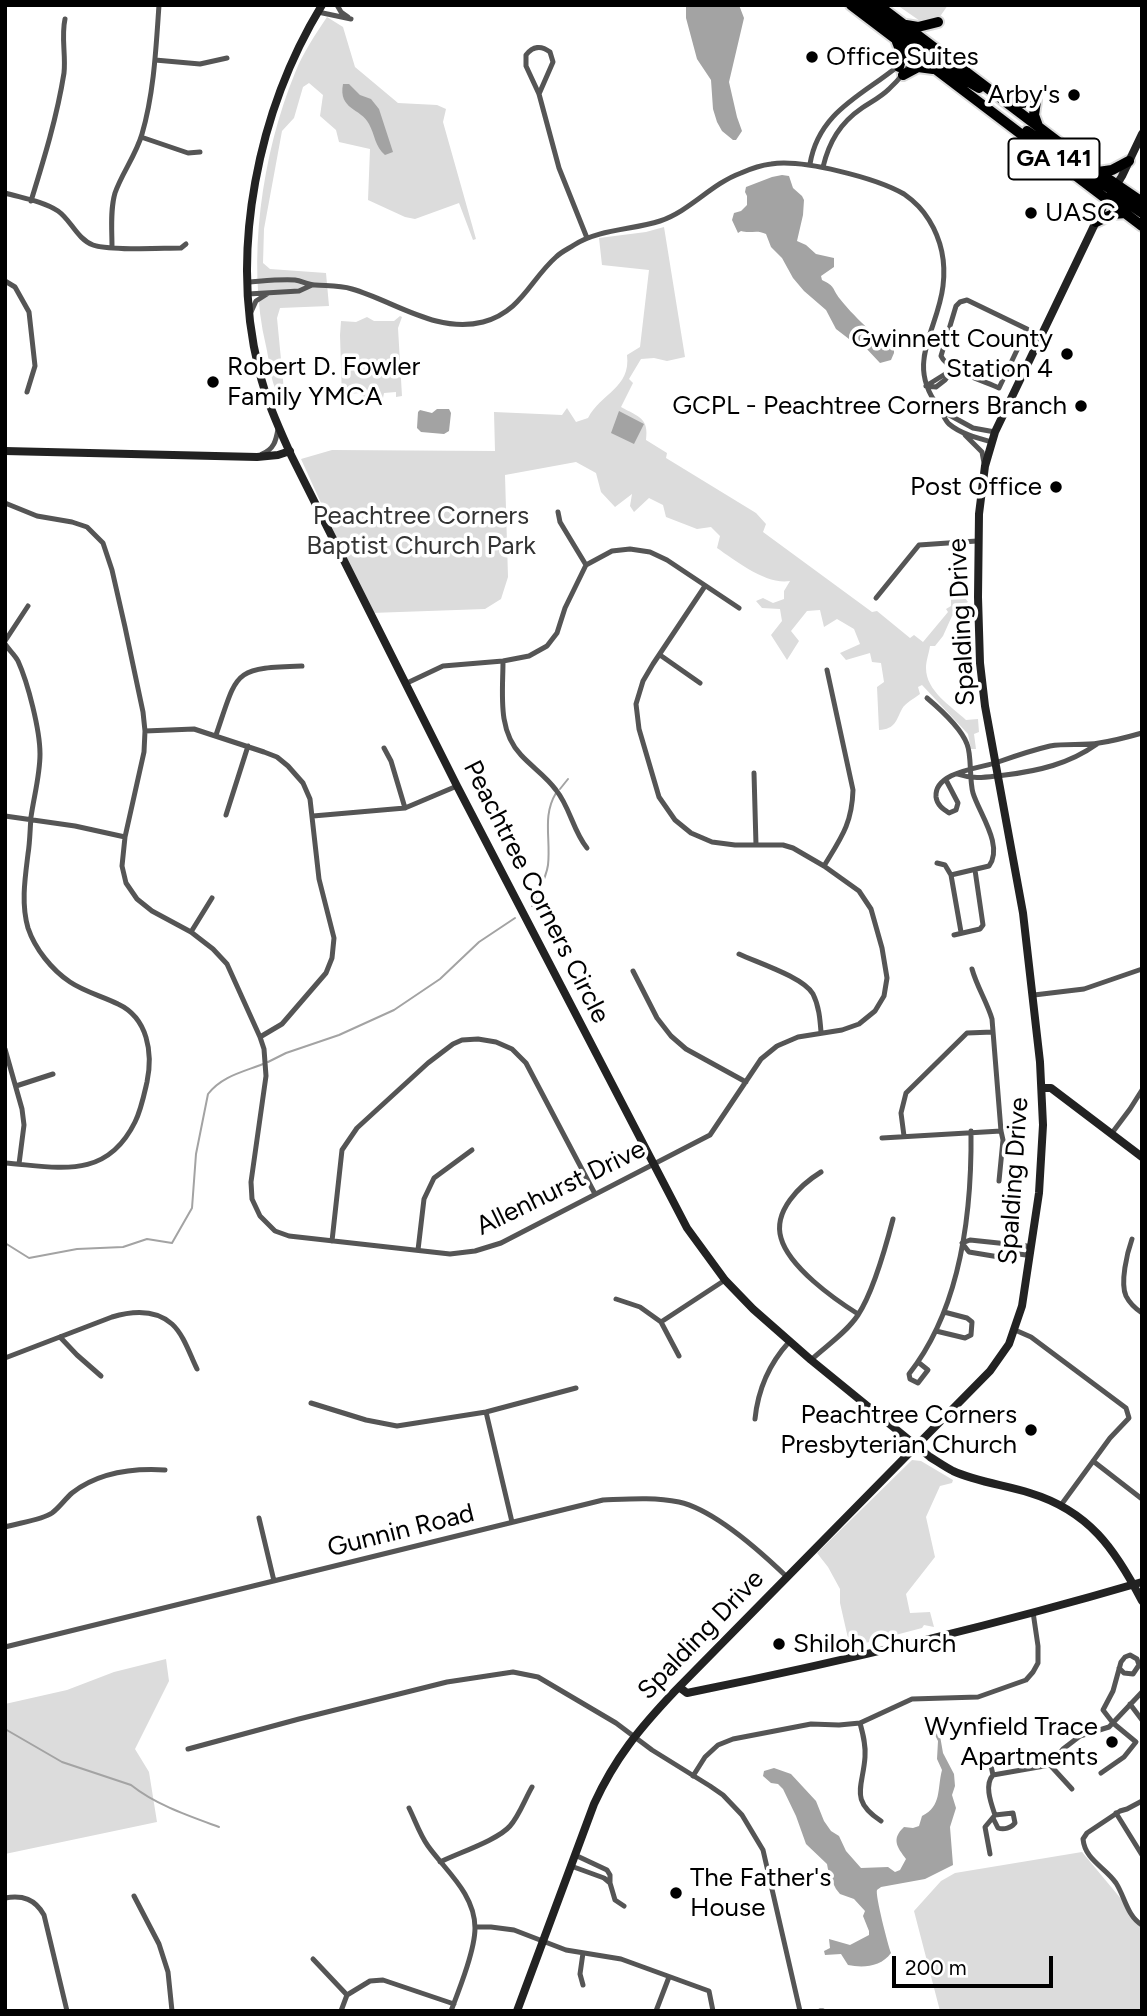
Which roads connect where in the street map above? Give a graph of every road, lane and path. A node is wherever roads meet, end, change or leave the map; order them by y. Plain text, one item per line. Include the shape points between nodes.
1 (159, 5) edge
2 (330, 5) edge
3 (337, 5) edge
4 (851, 5) edge
5 (862, 5) edge
6 (878, 5) edge
7 (320, 9) edge
8 (341, 12) junction
9 (65, 19) dead end
10 (938, 22) dead end
11 (904, 25) junction
12 (895, 39) junction
13 (919, 48) junction
14 (227, 58) dead end
15 (155, 61) junction
16 (935, 70) junction
17 (901, 71) junction
18 (539, 94) junction
19 (1000, 98) junction
20 (1038, 126) junction
21 (1142, 134) edge
22 (141, 137) junction
23 (200, 152) dead end
24 (1129, 162) junction
25 (810, 164) junction
26 (823, 167) junction
27 (1098, 172) junction
28 (1112, 192) junction
29 (5, 193) edge
30 (32, 201) junction
31 (1142, 202) edge
32 (1126, 213) junction
33 (1142, 213) edge
34 (1096, 222) junction
35 (1142, 226) edge
36 (587, 238) junction
37 (186, 244) dead end
38 (112, 247) junction
39 (5, 281) edge
40 (248, 282) junction
41 (313, 285) junction
42 (270, 293) junction
43 (248, 294) junction
44 (250, 315) junction
45 (954, 368) junction
46 (926, 386) junction
47 (27, 392) dead end
48 (940, 409) junction
49 (278, 426) junction
50 (963, 432) junction
51 (996, 432) junction
52 (992, 443) junction
53 (5, 451) edge
54 (290, 452) junction
55 (257, 457) junction
56 (985, 466) junction
57 (5, 503) edge
58 (558, 512) dead end
59 (977, 541) junction
60 (586, 565) junction
61 (705, 586) junction
62 (876, 598) dead end
63 (28, 606) dead end
64 (739, 608) dead end
65 (5, 643) edge
66 (660, 654) junction
67 (503, 661) junction
68 (302, 666) dead end
69 (827, 670) dead end
70 (407, 683) junction
71 (700, 683) dead end
72 (927, 698) dead end
73 (145, 731) junction
74 (1142, 733) edge
75 (216, 735) junction
76 (1097, 744) junction
77 (248, 747) junction
78 (384, 748) dead end
79 (997, 763) junction
80 (970, 768) junction
81 (754, 773) dead end
82 (956, 774) junction
83 (999, 776) junction
84 (971, 779) junction
85 (946, 780) junction
86 (457, 786) junction
87 (405, 808) junction
88 (226, 815) dead end
89 (5, 816) edge
90 (313, 816) junction
91 (31, 819) junction
92 (125, 837) junction
93 (756, 845) junction
94 (587, 848) dead end
95 (937, 863) dead end
96 (824, 866) junction
97 (975, 870) junction
98 (951, 875) junction
99 (212, 898) dead end
100 (191, 932) junction
101 (961, 932) junction
102 (954, 935) dead end
103 (739, 954) dead end
104 (972, 969) dead end
105 (1142, 970) edge
106 (633, 971) dead end
107 (1034, 995) junction
108 (821, 1032) junction
109 (993, 1032) junction
110 (260, 1037) junction
111 (5, 1049) edge
112 (53, 1074) dead end
113 (746, 1082) junction
114 (16, 1086) junction
115 (1042, 1088) junction
116 (1142, 1090) edge
117 (1000, 1131) junction
118 (971, 1132) junction
119 (1112, 1133) junction
120 (904, 1136) junction
121 (882, 1138) dead end
122 (472, 1150) dead end
123 (1142, 1157) edge
124 (5, 1163) edge
125 (19, 1164) junction
126 (654, 1165) junction
127 (821, 1172) dead end
128 (999, 1181) dead end
129 (595, 1194) junction
130 (893, 1219) dead end
131 (1132, 1239) dead end
132 (332, 1241) junction
133 (962, 1243) junction
134 (1006, 1244) junction
135 (418, 1250) junction
136 (1031, 1251) junction
137 (1004, 1252) junction
138 (725, 1280) junction
139 (616, 1299) dead end
140 (944, 1311) junction
141 (1142, 1313) edge
142 (858, 1314) junction
143 (661, 1322) junction
144 (1015, 1330) junction
145 (936, 1331) junction
146 (60, 1336) junction
147 (789, 1342) junction
148 (679, 1356) dead end
149 (5, 1358) edge
150 (811, 1360) junction
151 (918, 1362) dead end
152 (197, 1369) dead end
153 (101, 1376) dead end
154 (576, 1388) dead end
155 (311, 1403) dead end
156 (486, 1412) junction
157 (755, 1419) dead end
158 (915, 1446) junction
159 (1093, 1461) junction
160 (165, 1470) dead end
161 (1142, 1499) edge
162 (1060, 1505) junction
163 (260, 1518) dead end
164 (512, 1522) junction
165 (5, 1527) edge
166 (787, 1577) junction
167 (274, 1581) junction
168 (1138, 1583) edge
169 (1142, 1601) edge
170 (1033, 1612) junction
171 (5, 1647) edge
172 (1119, 1668) dead end
173 (680, 1687) junction
174 (1142, 1692) edge
175 (1130, 1704) junction
176 (1142, 1720) edge
177 (860, 1723) junction
178 (1113, 1723) junction
179 (1142, 1734) edge
180 (634, 1736) junction
181 (1136, 1742) junction
182 (188, 1749) dead end
183 (988, 1752) dead end
184 (1050, 1765) junction
185 (1101, 1773) dead end
186 (993, 1775) junction
187 (693, 1776) junction
188 (532, 1787) dead end
189 (1072, 1789) dead end
190 (1142, 1801) edge
191 (408, 1808) dead end
192 (1116, 1814) junction
193 (881, 1822) dead end
194 (990, 1854) dead end
195 (575, 1855) junction
196 (1142, 1855) edge
197 (440, 1861) junction
198 (570, 1866) junction
199 (610, 1883) junction
200 (134, 1896) dead end
201 (5, 1898) edge
202 (624, 1906) dead end
203 (1142, 1926) edge
204 (475, 1927) junction
205 (543, 1941) junction
206 (583, 1953) junction
207 (313, 1959) dead end
208 (669, 1977) junction
209 (583, 1984) dead end
210 (348, 1995) junction
211 (454, 2004) junction
212 (68, 2011) edge
213 (172, 2011) edge
214 (341, 2011) edge
215 (451, 2011) edge
216 (517, 2011) edge
217 (656, 2011) edge
218 (713, 2011) edge
219 (800, 2011) edge

1 - 15 street
2 - 8 street
3 - 8 street
4 - 12 highway, GA 141
5 - 13 highway
6 - 11 highway, GA 141
7 - 8 street via 351,19
7 - 40 street, Peachtree Corners Circle via 290,64 261,156 248,229
9 - 30 street via 59,103
10 - 11 highway
11 - 13 highway, GA 141
12 - 13 highway, GA 141
12 - 17 highway via 901,51
13 - 16 highway, GA 141
13 - 17 street
13 - 19 highway, GA 141
14 - 15 street via 201,64
15 - 22 street
16 - 17 highway
16 - 28 highway, GA 141
17 - 25 street via 836,113 822,131
17 - 26 street via 886,92 839,128
18 - 18 street via 553,62 550,52 540,47 530,51 525,61
18 - 36 street via 559,168
19 - 20 highway, GA 141
19 - 20 highway via 1036,101
20 - 27 highway, GA 141
21 - 24 street, Spalding Drive
22 - 23 street via 188,153
22 - 38 street via 113,202
24 - 27 highway
24 - 28 street, Spalding Drive
25 - 26 street
25 - 36 street via 772,164 742,172 675,215
26 - 46 street via 902,193 928,218 937,235 944,261 943,288 923,362
27 - 28 highway, GA 141
28 - 31 highway, GA 141
28 - 32 highway, GA 141
28 - 33 highway
28 - 34 street, Spalding Drive
29 - 30 street
30 - 38 street via 57,210 82,239
32 - 34 highway
32 - 35 highway, GA 141
34 - 51 street, Spalding Drive
36 - 41 street via 556,257 516,304 482,322 449,324 351,289
37 - 38 street via 181,248
39 - 47 street via 15,288 29,312 35,366
40 - 41 street via 297,280
40 - 43 street, Peachtree Corners Circle
41 - 42 street
42 - 43 street
42 - 44 street via 256,301
43 - 44 street, Peachtree Corners Circle
44 - 49 street, Peachtree Corners Circle via 259,372
45 - 45 street via 941,356 960,302 967,300 1027,329 999,388
45 - 46 street
46 - 48 street
48 - 50 street via 947,422
48 - 51 street via 974,428
49 - 54 street, Peachtree Corners Circle
49 - 55 street via 270,451
50 - 52 street
50 - 56 street via 982,452
51 - 52 street, Spalding Drive
52 - 56 street, Spalding Drive
53 - 55 street
54 - 55 street
54 - 70 street, Peachtree Corners Circle
56 - 59 street, Spalding Drive
57 - 73 street, Allenhurst Drive via 37,516 88,527 103,542
58 - 60 street
59 - 62 street via 919,545
59 - 79 street, Spalding Drive via 980,663
60 - 61 street via 612,551 650,552
60 - 67 street via 547,646 529,656
61 - 64 street
61 - 66 street, Allenhurst Drive
63 - 65 street
65 - 91 street via 18,660 40,752
66 - 71 street
66 - 93 street, Allenhurst Drive via 643,681 636,704 659,797 691,833 712,842
67 - 70 street via 443,666
67 - 94 street via 503,721 511,744 556,789
68 - 75 street via 264,667 239,678
69 - 96 street via 853,790 846,830
70 - 86 street, Peachtree Corners Circle
72 - 80 street via 967,744
73 - 75 street via 194,729
73 - 92 street, Allenhurst Drive
74 - 76 street
75 - 77 street
76 - 79 street via 1049,746
76 - 83 street via 1071,760
77 - 88 street
77 - 90 street via 288,766 303,783
78 - 87 street
79 - 80 street
79 - 83 street, Spalding Drive
80 - 82 street
80 - 84 street
81 - 93 street
82 - 84 street
82 - 85 street
83 - 84 street
83 - 107 street, Spalding Drive
84 - 97 street via 990,831 993,855 989,866
85 - 85 street via 936,800 949,813 958,803
86 - 87 street
86 - 126 street, Peachtree Corners Circle
87 - 90 street
89 - 91 street
90 - 110 street via 319,879 334,938 332,958 326,973 282,1024
91 - 92 street
91 - 125 street via 24,900 29,929 54,969 131,1013 147,1038 150,1066 138,1116 118,1148 83,1167
92 - 100 street, Allenhurst Drive via 122,866 137,899
93 - 96 street, Allenhurst Drive via 793,848
95 - 98 street via 945,865
96 - 108 street, Allenhurst Drive via 859,891 871,909 887,978 875,1011 859,1024
97 - 98 street
97 - 101 street via 984,925
98 - 101 street
99 - 100 street
100 - 110 street, Allenhurst Drive via 226,964
101 - 102 street
103 - 108 street via 797,979 812,991
104 - 109 street
105 - 107 street via 1084,989
106 - 113 street via 671,1036
107 - 115 street, Spalding Drive
108 - 113 street, Allenhurst Drive via 777,1046 761,1059
109 - 117 street
109 - 120 street via 967,1033 906,1093 901,1112
110 - 132 street, Allenhurst Drive via 266,1076 252,1199 275,1231
111 - 114 street
112 - 114 street
113 - 126 street, Allenhurst Drive via 710,1135
114 - 125 street via 24,1125
115 - 119 street via 1051,1088
115 - 136 street, Spalding Drive via 1042,1154
116 - 119 street
117 - 118 street
117 - 128 street
118 - 120 street
118 - 133 street via 972,1176
119 - 123 street
120 - 121 street
122 - 135 street via 434,1178 424,1199
124 - 125 street
126 - 129 street, Allenhurst Drive
126 - 138 street, Peachtree Corners Circle via 687,1228
127 - 142 street via 787,1205 779,1224 781,1239 791,1258 821,1289
129 - 132 street via 526,1063 496,1042 462,1040 428,1063 357,1128 342,1150
129 - 135 street, Allenhurst Drive via 501,1243 450,1254
130 - 142 street
131 - 141 street via 1124,1287 1126,1297
132 - 135 street, Allenhurst Drive
133 - 134 street
133 - 137 street via 969,1252 999,1257
133 - 140 street
134 - 136 street
134 - 137 street
136 - 137 street via 1026,1255
136 - 144 street, Spalding Drive
138 - 143 street
138 - 147 street, Peachtree Corners Circle
139 - 143 street via 640,1307
140 - 145 street
140 - 145 street via 968,1318 971,1335 965,1338
142 - 150 street
143 - 148 street
144 - 158 street, Spalding Drive via 990,1371
144 - 159 street via 1126,1408 1129,1418
145 - 151 street
146 - 149 street
146 - 152 street via 129,1312 146,1312 171,1323
146 - 153 street
147 - 150 street, Peachtree Corners Circle
147 - 157 street via 766,1374
150 - 158 street, Peachtree Corners Circle
154 - 156 street
155 - 156 street via 397,1426
156 - 164 street
158 - 162 street, Peachtree Corners Circle via 952,1471
158 - 166 street, Spalding Drive
159 - 161 street
159 - 162 street
160 - 165 street via 113,1472 72,1493 51,1514
162 - 168 street, Peachtree Corners Circle via 1094,1530
163 - 167 street
164 - 166 street, Gunnin Road via 603,1500 645,1497 682,1502 745,1540
164 - 167 street, Gunnin Road
166 - 173 street, Spalding Drive
167 - 171 street, Gunnin Road
168 - 169 street, Peachtree Corners Circle
168 - 170 street
170 - 173 street via 770,1676 687,1693
170 - 177 street via 1038,1663 1026,1680 978,1697 912,1699
172 - 178 street via 1103,1710
173 - 180 street, Spalding Drive
174 - 175 street
175 - 176 street
175 - 178 street
177 - 187 street via 811,1724 733,1739 705,1757
177 - 193 street via 865,1750 860,1797
178 - 181 street
178 - 184 street via 1080,1735
179 - 181 street
180 - 182 street via 538,1677 513,1672 447,1682
180 - 187 street
180 - 195 street, Spalding Drive via 607,1776
181 - 185 street
183 - 186 street
184 - 186 street
184 - 189 street
186 - 194 street via 988,1786 994,1816 985,1827
187 - 219 street via 734,1806 763,1850
188 - 197 street via 509,1827
190 - 192 street
191 - 197 street
192 - 196 street
192 - 203 street via 1083,1839 1087,1853 1116,1884 1129,1913
195 - 198 street, Spalding Drive
195 - 199 street via 607,1870
197 - 204 street via 463,1889
198 - 199 street
198 - 205 street, Spalding Drive
199 - 202 street via 615,1900
200 - 213 street via 159,1944 168,1972
201 - 212 street via 26,1897 44,1914
204 - 205 street via 514,1930
204 - 211 street
205 - 206 street
205 - 216 street, Spalding Drive
206 - 208 street via 621,1959
206 - 209 street
207 - 210 street
208 - 217 street
208 - 218 street via 709,1991
210 - 211 street via 370,1981 383,1980
210 - 214 street
211 - 215 street

